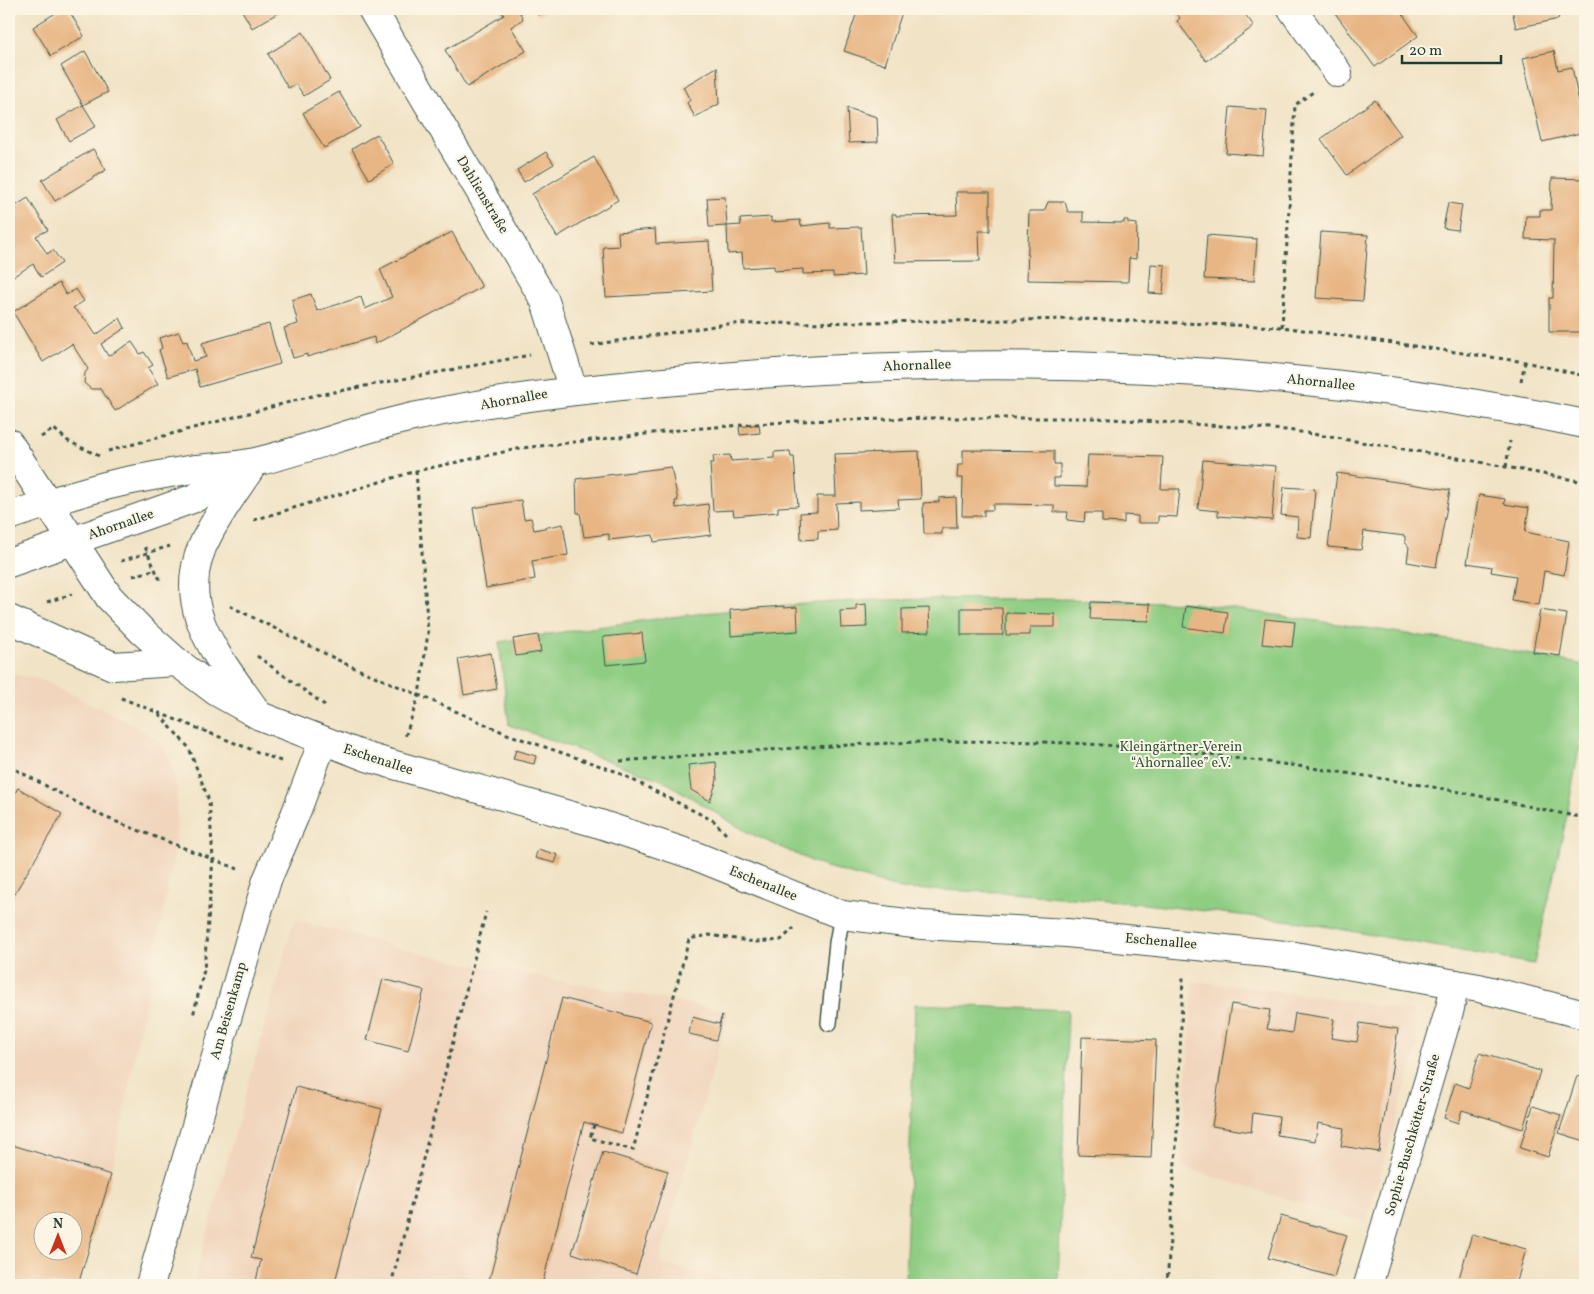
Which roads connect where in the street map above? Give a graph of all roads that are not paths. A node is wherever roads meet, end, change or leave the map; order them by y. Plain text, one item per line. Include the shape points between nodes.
1 (372, 9) edge
2 (1292, 9) edge
3 (1338, 73) road end
4 (573, 390) junction
5 (1585, 424) edge
6 (12, 448) edge
7 (254, 463) junction
8 (48, 503) junction
9 (9, 516) edge
10 (72, 542) junction
11 (9, 564) edge
12 (9, 619) edge
13 (177, 662) junction
14 (260, 716) junction
15 (323, 741) junction
16 (842, 915) junction
17 (1455, 984) junction
18 (1585, 1015) edge
19 (829, 1023) dead end
20 (150, 1285) edge
21 (1368, 1285) edge

1 - 4 street, Dahlienstraße via 545,302
2 - 3 street
4 - 5 street, Ahornallee via 772,372 940,365 1098,368 1251,375 1398,392
4 - 7 street, Ahornallee via 411,418
6 - 8 street, Eschenallee
7 - 8 street, Ahornallee via 128,481
7 - 10 street, Ahornallee via 195,498
7 - 14 street via 208,534 198,558 193,584 195,607 214,652
8 - 9 street, Ahornallee
8 - 10 street, Eschenallee
10 - 11 street, Ahornallee
10 - 13 street, Eschenallee via 109,598
12 - 13 street via 113,666
13 - 14 street, Eschenallee via 217,692
14 - 15 street, Eschenallee
15 - 16 street, Eschenallee via 368,758 600,824 693,855
15 - 20 street, Am Beisenkamp via 267,880
16 - 17 street, Eschenallee via 922,925 1067,933 1295,956
16 - 19 lane
17 - 18 street, Eschenallee
17 - 21 street, Sophie-Buschkötter-Straße

